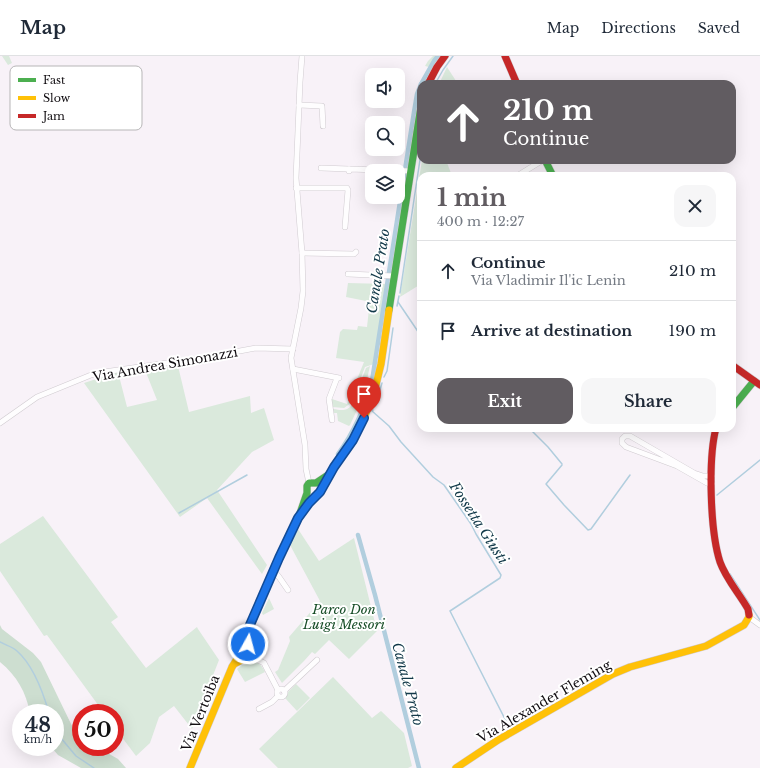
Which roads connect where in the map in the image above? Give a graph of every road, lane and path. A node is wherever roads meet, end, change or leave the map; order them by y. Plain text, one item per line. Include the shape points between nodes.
1 (302, 56) edge
2 (445, 56) edge
3 (505, 56) edge
4 (430, 80) edge
5 (516, 80) edge
6 (299, 105) junction
7 (417, 125) edge
8 (323, 126) dead end
9 (537, 164) edge
10 (321, 168) dead end
11 (407, 171) junction
12 (523, 172) edge
13 (296, 188) junction
14 (345, 227) dead end
15 (356, 252) dead end
16 (302, 253) junction
17 (348, 274) dead end
18 (392, 276) junction
19 (293, 349) junction
20 (736, 368) edge
21 (293, 369) junction
22 (757, 383) edge
23 (736, 404) edge
24 (332, 420) dead end
25 (0, 423) edge
26 (714, 432) edge
27 (330, 474) junction
28 (712, 476) junction
29 (313, 483) junction
30 (712, 484) junction
31 (320, 490) junction
32 (307, 493) junction
33 (314, 496) junction
34 (298, 518) junction
35 (273, 570) junction
36 (288, 590) dead end
37 (750, 617) junction
38 (760, 625) edge
39 (246, 655) junction
40 (317, 660) dead end
41 (278, 690) junction
42 (284, 691) junction
43 (278, 696) junction
44 (259, 709) dead end
45 (190, 768) edge
46 (456, 768) edge

1 - 6 street
2 - 4 main road
3 - 5 main road
6 - 8 street via 322,106
6 - 13 street
7 - 11 main road
9 - 12 street
10 - 11 street
11 - 18 main road
13 - 14 street via 347,188
13 - 16 street
15 - 16 street
16 - 19 street via 303,296
17 - 18 street
18 - 27 main road via 381,364 375,390 357,433
19 - 21 street
19 - 25 street, Via Andrea Simonazzi via 256,348 97,373 36,397
20 - 22 main road
21 - 24 street via 338,378 329,399
21 - 29 street via 305,445 306,469
22 - 23 main road
26 - 28 main road
27 - 29 main road
27 - 31 main road
28 - 30 main road
28 - 30 street via 694,474 630,436 622,439 626,447 677,466
29 - 31 main road via 319,486
29 - 32 main road via 306,488
30 - 37 main road via 714,533 718,557 748,608
31 - 33 main road
32 - 33 main road
32 - 34 main road
33 - 34 main road
34 - 35 main road
35 - 36 street
35 - 39 main road via 246,634
37 - 38 street
37 - 46 main road, Via Alexander Fleming via 740,627 706,646 613,674 498,740
39 - 41 street via 264,663
39 - 45 main road, Via Vertoiba via 232,667
40 - 42 street
41 - 42 street
41 - 43 street
42 - 43 street via 284,696
43 - 44 street

